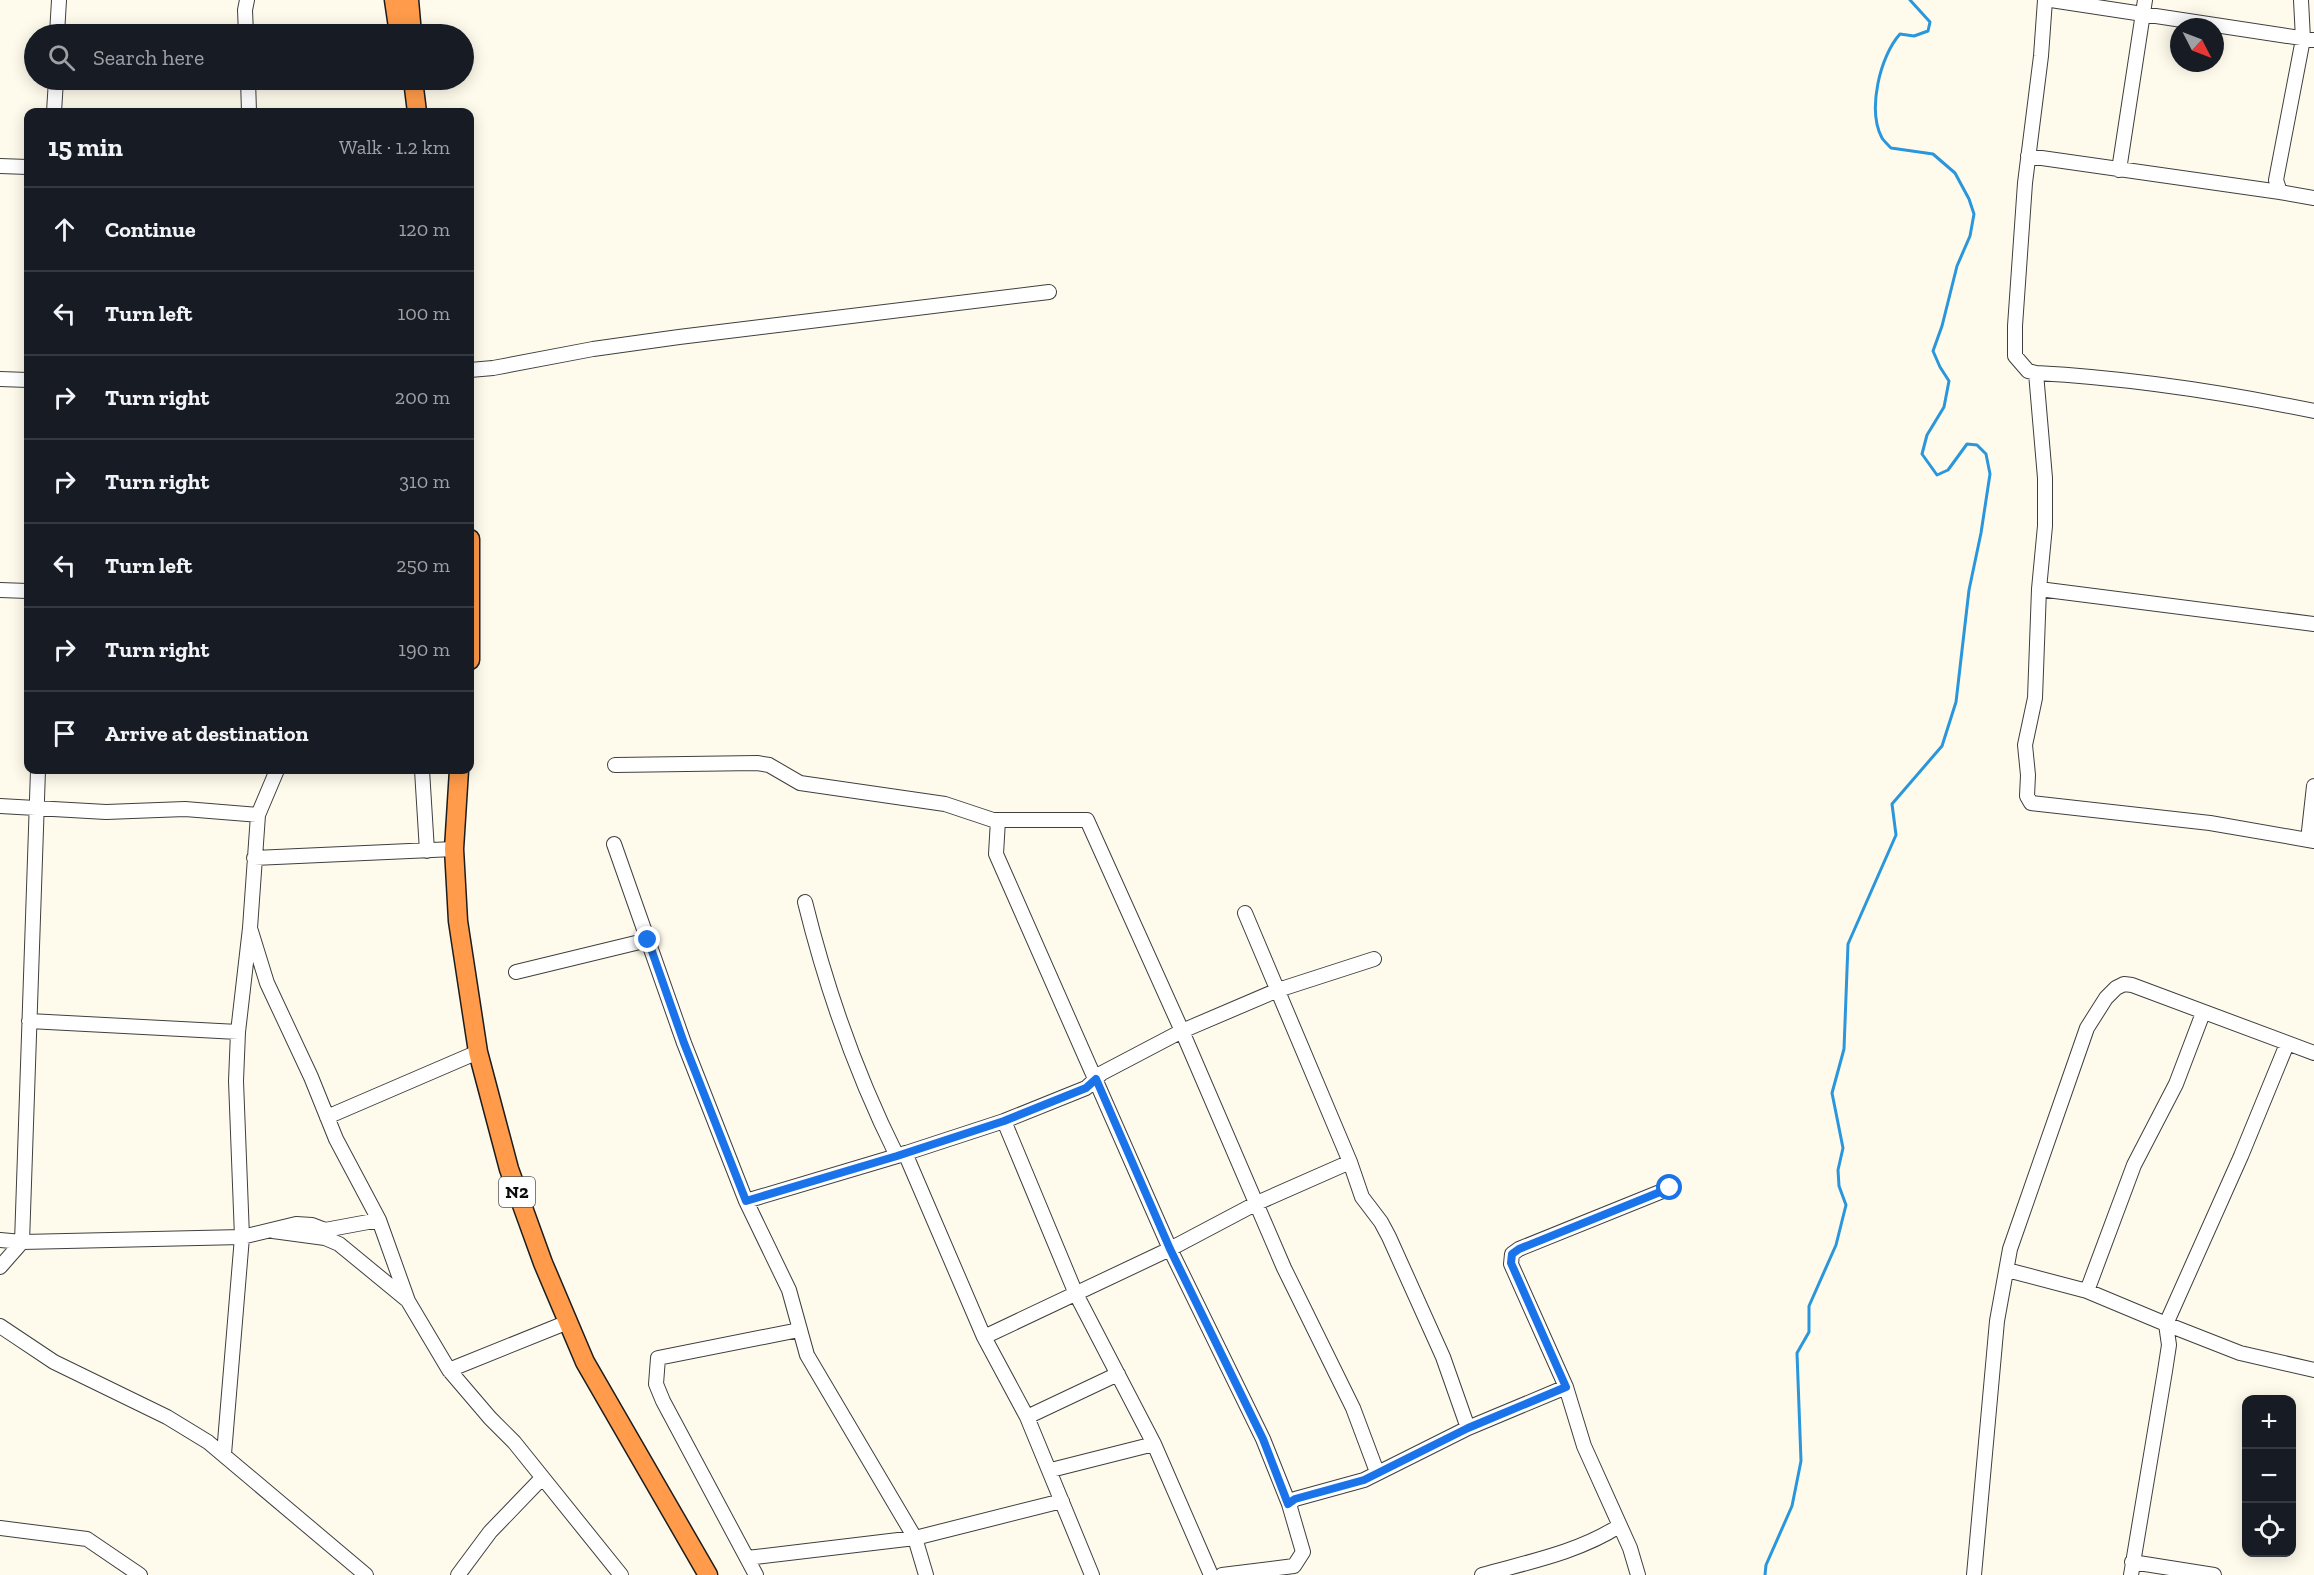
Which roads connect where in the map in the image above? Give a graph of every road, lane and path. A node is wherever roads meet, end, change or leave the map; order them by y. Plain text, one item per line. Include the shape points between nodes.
1 (59, 0) edge
2 (247, 0) edge
3 (394, 0) edge
4 (409, 0) edge
5 (2045, 0) edge
6 (2051, 0) edge
7 (2301, 0) edge
8 (2144, 7) edge
9 (58, 24) edge
10 (246, 24) edge
11 (398, 24) edge
12 (411, 24) edge
13 (2308, 40) edge
14 (55, 90) edge
15 (248, 90) edge
16 (414, 90) edge
17 (54, 108) edge
18 (249, 108) edge
19 (416, 108) edge
20 (2028, 156) junction
21 (0, 166) edge
22 (24, 167) edge
23 (2119, 170) junction
24 (2280, 192) junction
25 (2314, 198) edge
26 (1049, 292) dead end
27 (474, 370) edge
28 (2036, 373) junction
29 (0, 379) edge
30 (24, 380) edge
31 (2314, 411) edge
32 (2039, 589) junction
33 (0, 590) edge
34 (24, 591) edge
35 (2314, 624) edge
36 (615, 765) dead end
37 (38, 774) edge
38 (275, 774) edge
39 (422, 774) edge
40 (459, 774) edge
41 (2314, 786) edge
42 (0, 806) edge
43 (38, 808) junction
44 (258, 815) junction
45 (998, 820) junction
46 (2311, 840) edge
47 (614, 844) dead end
48 (454, 849) junction
49 (426, 851) junction
50 (254, 858) junction
51 (805, 902) dead end
52 (1245, 913) dead end
53 (250, 928) junction
54 (648, 940) junction
55 (1374, 959) dead end
56 (516, 972) dead end
57 (1278, 990) junction
58 (2203, 1013) junction
59 (29, 1022) junction
60 (238, 1032) junction
61 (1182, 1032) junction
62 (2288, 1044) junction
63 (478, 1052) junction
64 (2314, 1053) edge
65 (1096, 1079) junction
66 (327, 1117) junction
67 (1004, 1121) junction
68 (901, 1155) junction
69 (1350, 1162) junction
70 (1670, 1188) dead end
71 (746, 1201) junction
72 (1257, 1203) junction
73 (379, 1220) junction
74 (325, 1234) junction
75 (242, 1237) junction
76 (0, 1240) edge
77 (22, 1242) junction
78 (1170, 1249) junction
79 (0, 1267) edge
80 (2007, 1270) junction
81 (2087, 1291) junction
82 (1076, 1294) junction
83 (408, 1301) junction
84 (568, 1322) junction
85 (2166, 1324) junction
86 (0, 1326) edge
87 (799, 1329) junction
88 (984, 1337) junction
89 (449, 1370) junction
90 (2314, 1370) edge
91 (1118, 1374) junction
92 (1566, 1387) junction
93 (1027, 1417) junction
94 (1468, 1428) junction
95 (1154, 1444) junction
96 (224, 1454) junction
97 (1050, 1470) junction
98 (1377, 1472) junction
99 (542, 1478) junction
100 (1062, 1501) junction
101 (1288, 1504) junction
102 (1619, 1526) junction
103 (0, 1528) edge
104 (915, 1539) junction
105 (747, 1558) junction
106 (1532, 1568) edge
107 (2132, 1568) edge
108 (140, 1575) edge
109 (366, 1575) edge
110 (458, 1575) edge
111 (621, 1575) edge
112 (708, 1575) edge
113 (756, 1575) edge
114 (926, 1575) edge
115 (1092, 1575) edge
116 (1211, 1575) edge
117 (1222, 1575) edge
118 (1482, 1575) edge
119 (1638, 1575) edge
120 (1974, 1575) edge
121 (2214, 1575) edge

1 - 9 street
2 - 10 street
3 - 11 highway
4 - 12 highway
5 - 20 street
6 - 8 street
7 - 13 street
8 - 13 street
8 - 23 street
13 - 24 street via 2276,173
14 - 17 street
15 - 18 street
16 - 19 highway
20 - 23 street
20 - 28 street via 2014,344 2019,362
21 - 22 street
23 - 24 street
24 - 25 street
26 - 27 street via 679,337
28 - 31 street via 2222,392
28 - 32 street via 2046,526
29 - 30 street
32 - 35 street
32 - 46 street via 2035,698 2025,745 2027,796 2031,803 2210,823
33 - 34 street
36 - 45 street via 757,763 769,765 800,783 945,804
37 - 43 street
38 - 44 street
39 - 49 street
40 - 48 highway, N2
41 - 46 street
42 - 43 street
43 - 44 street via 106,812 185,809
43 - 59 street
44 - 50 street
45 - 61 street via 1087,820
45 - 65 street via 996,854
47 - 54 street
48 - 49 street
48 - 63 highway, N2 via 458,921
49 - 50 street
50 - 53 street
51 - 68 street via 822,971 845,1034 876,1115
52 - 57 street
53 - 60 street
53 - 66 street via 267,983
54 - 56 street
54 - 71 street
55 - 57 street
57 - 61 street
57 - 69 street
58 - 62 street
58 - 80 street via 2132,985 2124,984 2106,998 2086,1028 2022,1211
58 - 81 street via 2176,1084 2134,1165
59 - 60 street
59 - 77 street
60 - 75 street
61 - 65 street
61 - 72 street
62 - 64 street
62 - 85 street
63 - 66 street
63 - 84 highway, N2 via 509,1169
65 - 67 street via 1086,1088
65 - 78 street
66 - 73 street
67 - 68 street
67 - 82 street
68 - 71 street
68 - 88 street
69 - 72 street
69 - 94 street via 1362,1197 1389,1237 1431,1329
70 - 92 street via 1512,1254 1511,1263
71 - 87 street via 789,1290
72 - 78 street
72 - 98 street via 1284,1268 1337,1372
73 - 74 street
73 - 83 street
74 - 75 street via 269,1230
74 - 83 street
75 - 77 street
75 - 96 street
76 - 77 street
77 - 79 street
78 - 82 street
78 - 101 street via 1263,1439
80 - 81 street
80 - 120 street via 1997,1321
81 - 85 street
82 - 88 street
82 - 91 street
83 - 89 street
84 - 89 street
84 - 112 highway, N2 via 585,1362
85 - 90 street via 2240,1353
85 - 107 street via 2169,1345
86 - 96 street via 54,1362 167,1417
87 - 104 street via 807,1355
87 - 105 street via 658,1358 656,1384 663,1401
88 - 93 street
89 - 99 street
91 - 93 street
91 - 95 street
92 - 94 street
92 - 102 street via 1584,1446
93 - 97 street
94 - 98 street
95 - 97 street
95 - 116 street
96 - 109 street
97 - 100 street
98 - 101 street via 1364,1480
99 - 110 street via 490,1532
99 - 111 street
100 - 104 street
100 - 115 street
101 - 117 street via 1303,1552 1299,1561 1294,1566
102 - 106 street
102 - 119 street
103 - 108 street via 87,1539
104 - 105 street
104 - 114 street
105 - 113 street
106 - 118 street
107 - 121 street

